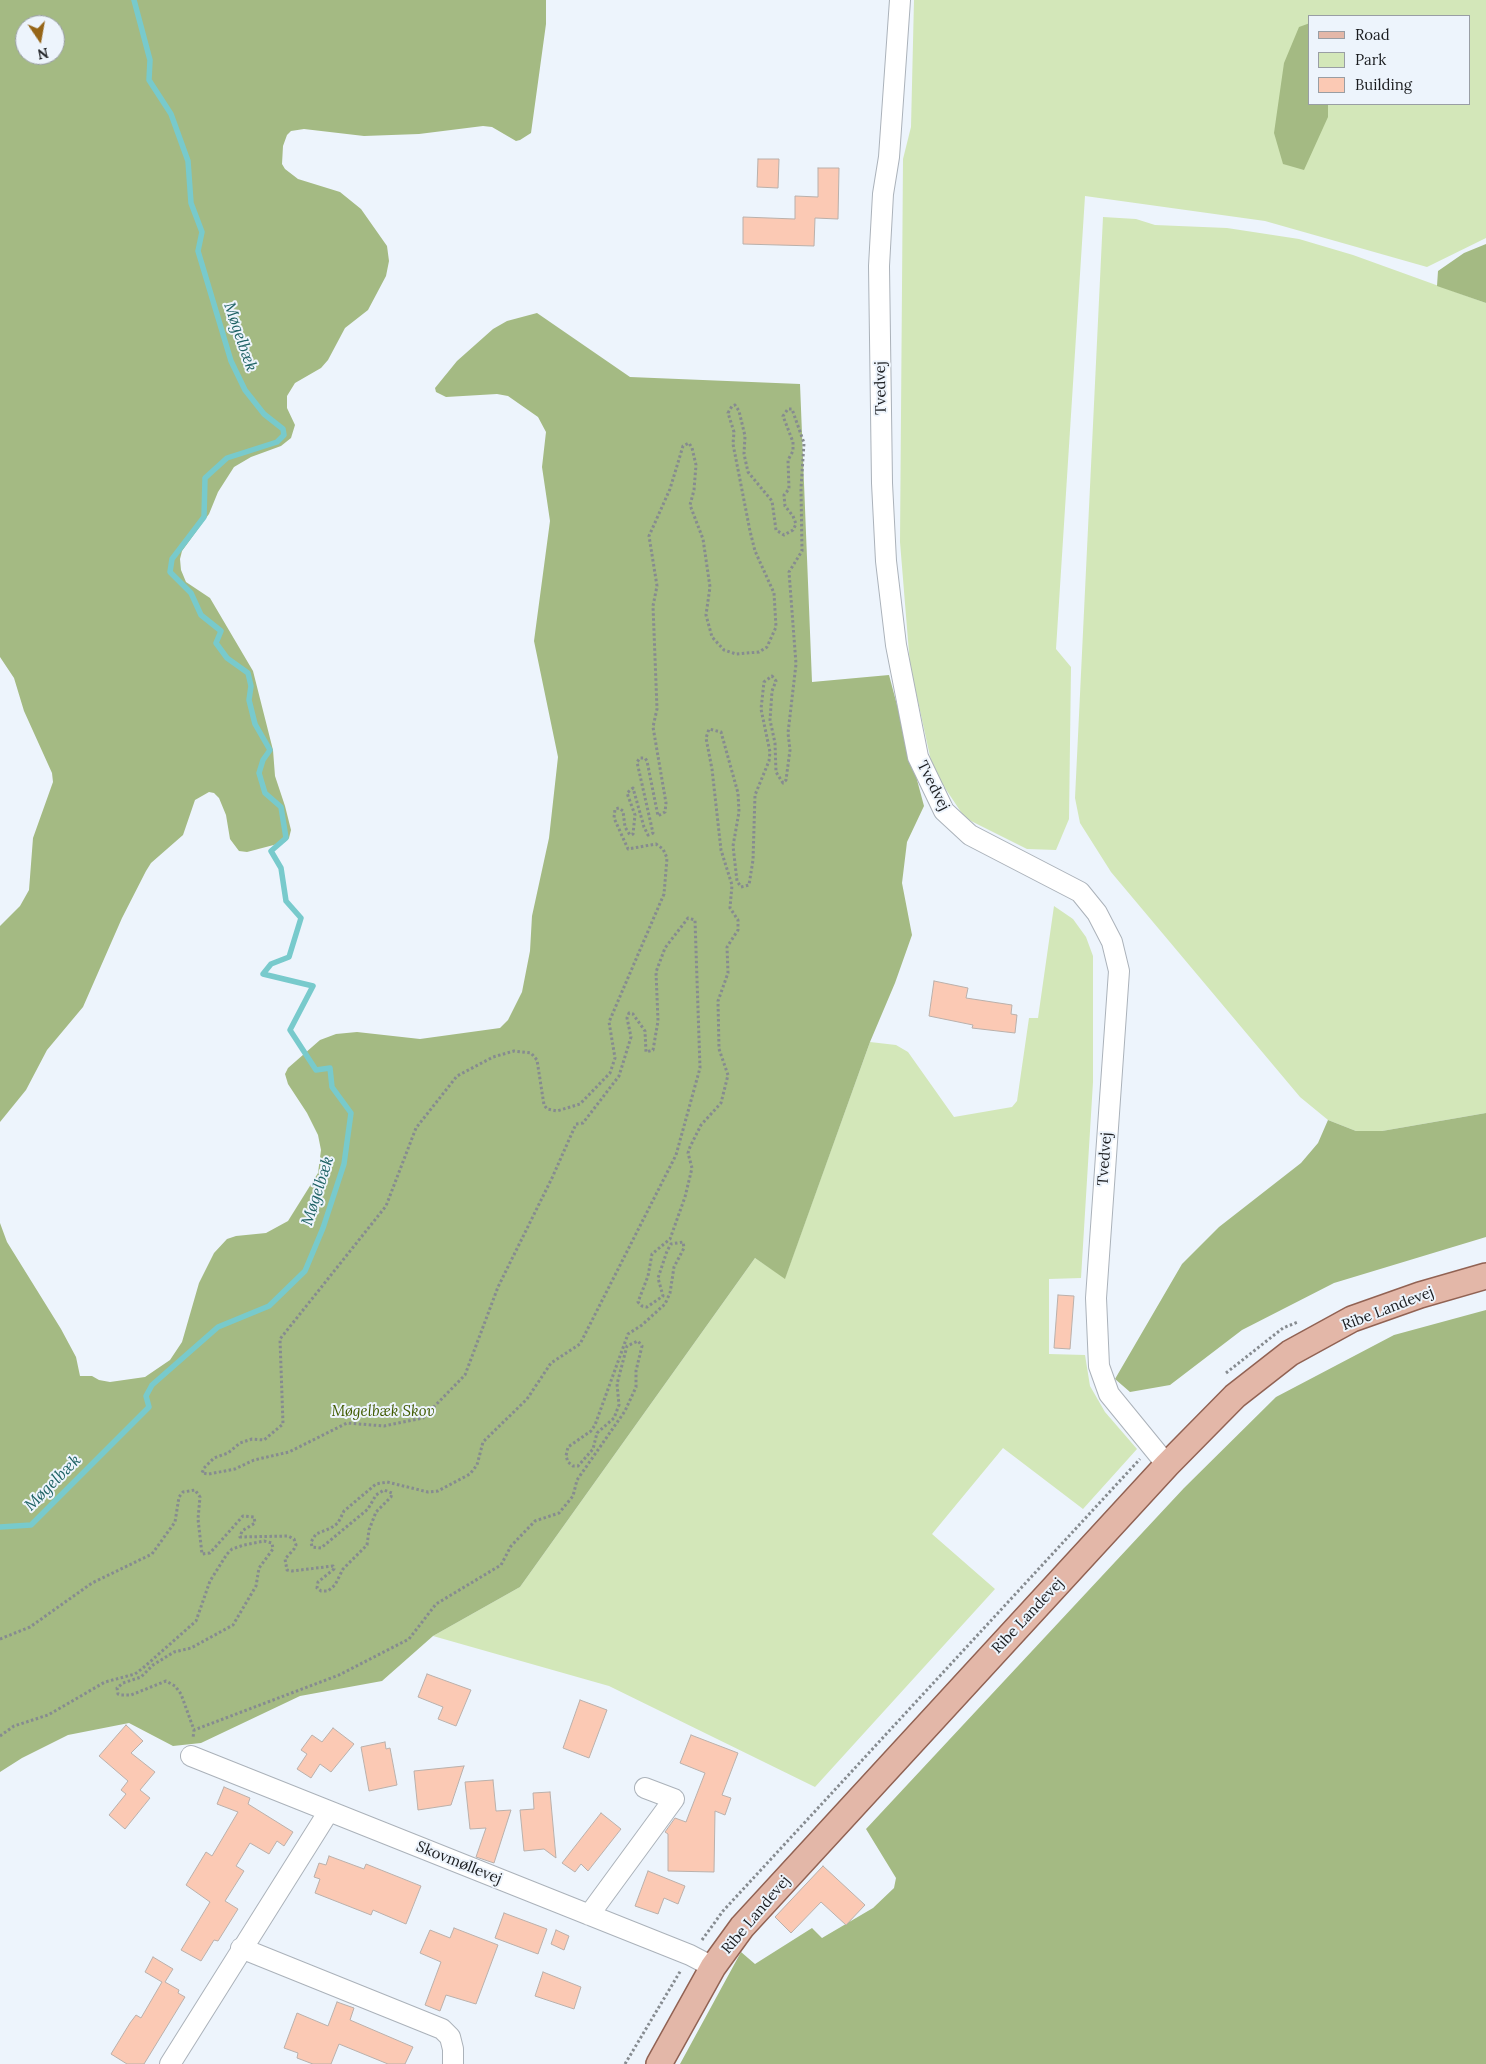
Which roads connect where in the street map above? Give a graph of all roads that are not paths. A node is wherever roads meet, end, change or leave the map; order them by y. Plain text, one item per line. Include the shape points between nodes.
1 (900, 0) edge
2 (1486, 1276) edge
3 (1167, 1465) junction
4 (191, 1756) dead end
5 (645, 1788) dead end
6 (329, 1811) junction
7 (589, 1915) junction
8 (241, 1948) junction
9 (713, 1967) junction
10 (170, 2064) edge
11 (453, 2064) edge
12 (659, 2064) edge

1 - 3 street, Tvedvej via 889,157 882,194 879,266 882,483 886,561 896,645 918,757 944,812 970,835 1080,892 1112,942 1119,971 1096,1298 1099,1366 1109,1394
2 - 3 main road, Ribe Landevej via 1352,1319 1290,1353 1234,1396
3 - 9 main road, Ribe Landevej via 742,1927
4 - 6 street, Skovmøllevej
5 - 7 street via 674,1798
6 - 7 street, Skovmøllevej
6 - 8 street
7 - 9 street, Skovmøllevej
8 - 10 street
8 - 11 street via 442,2029 450,2037
9 - 12 main road, Ribe Landevej

